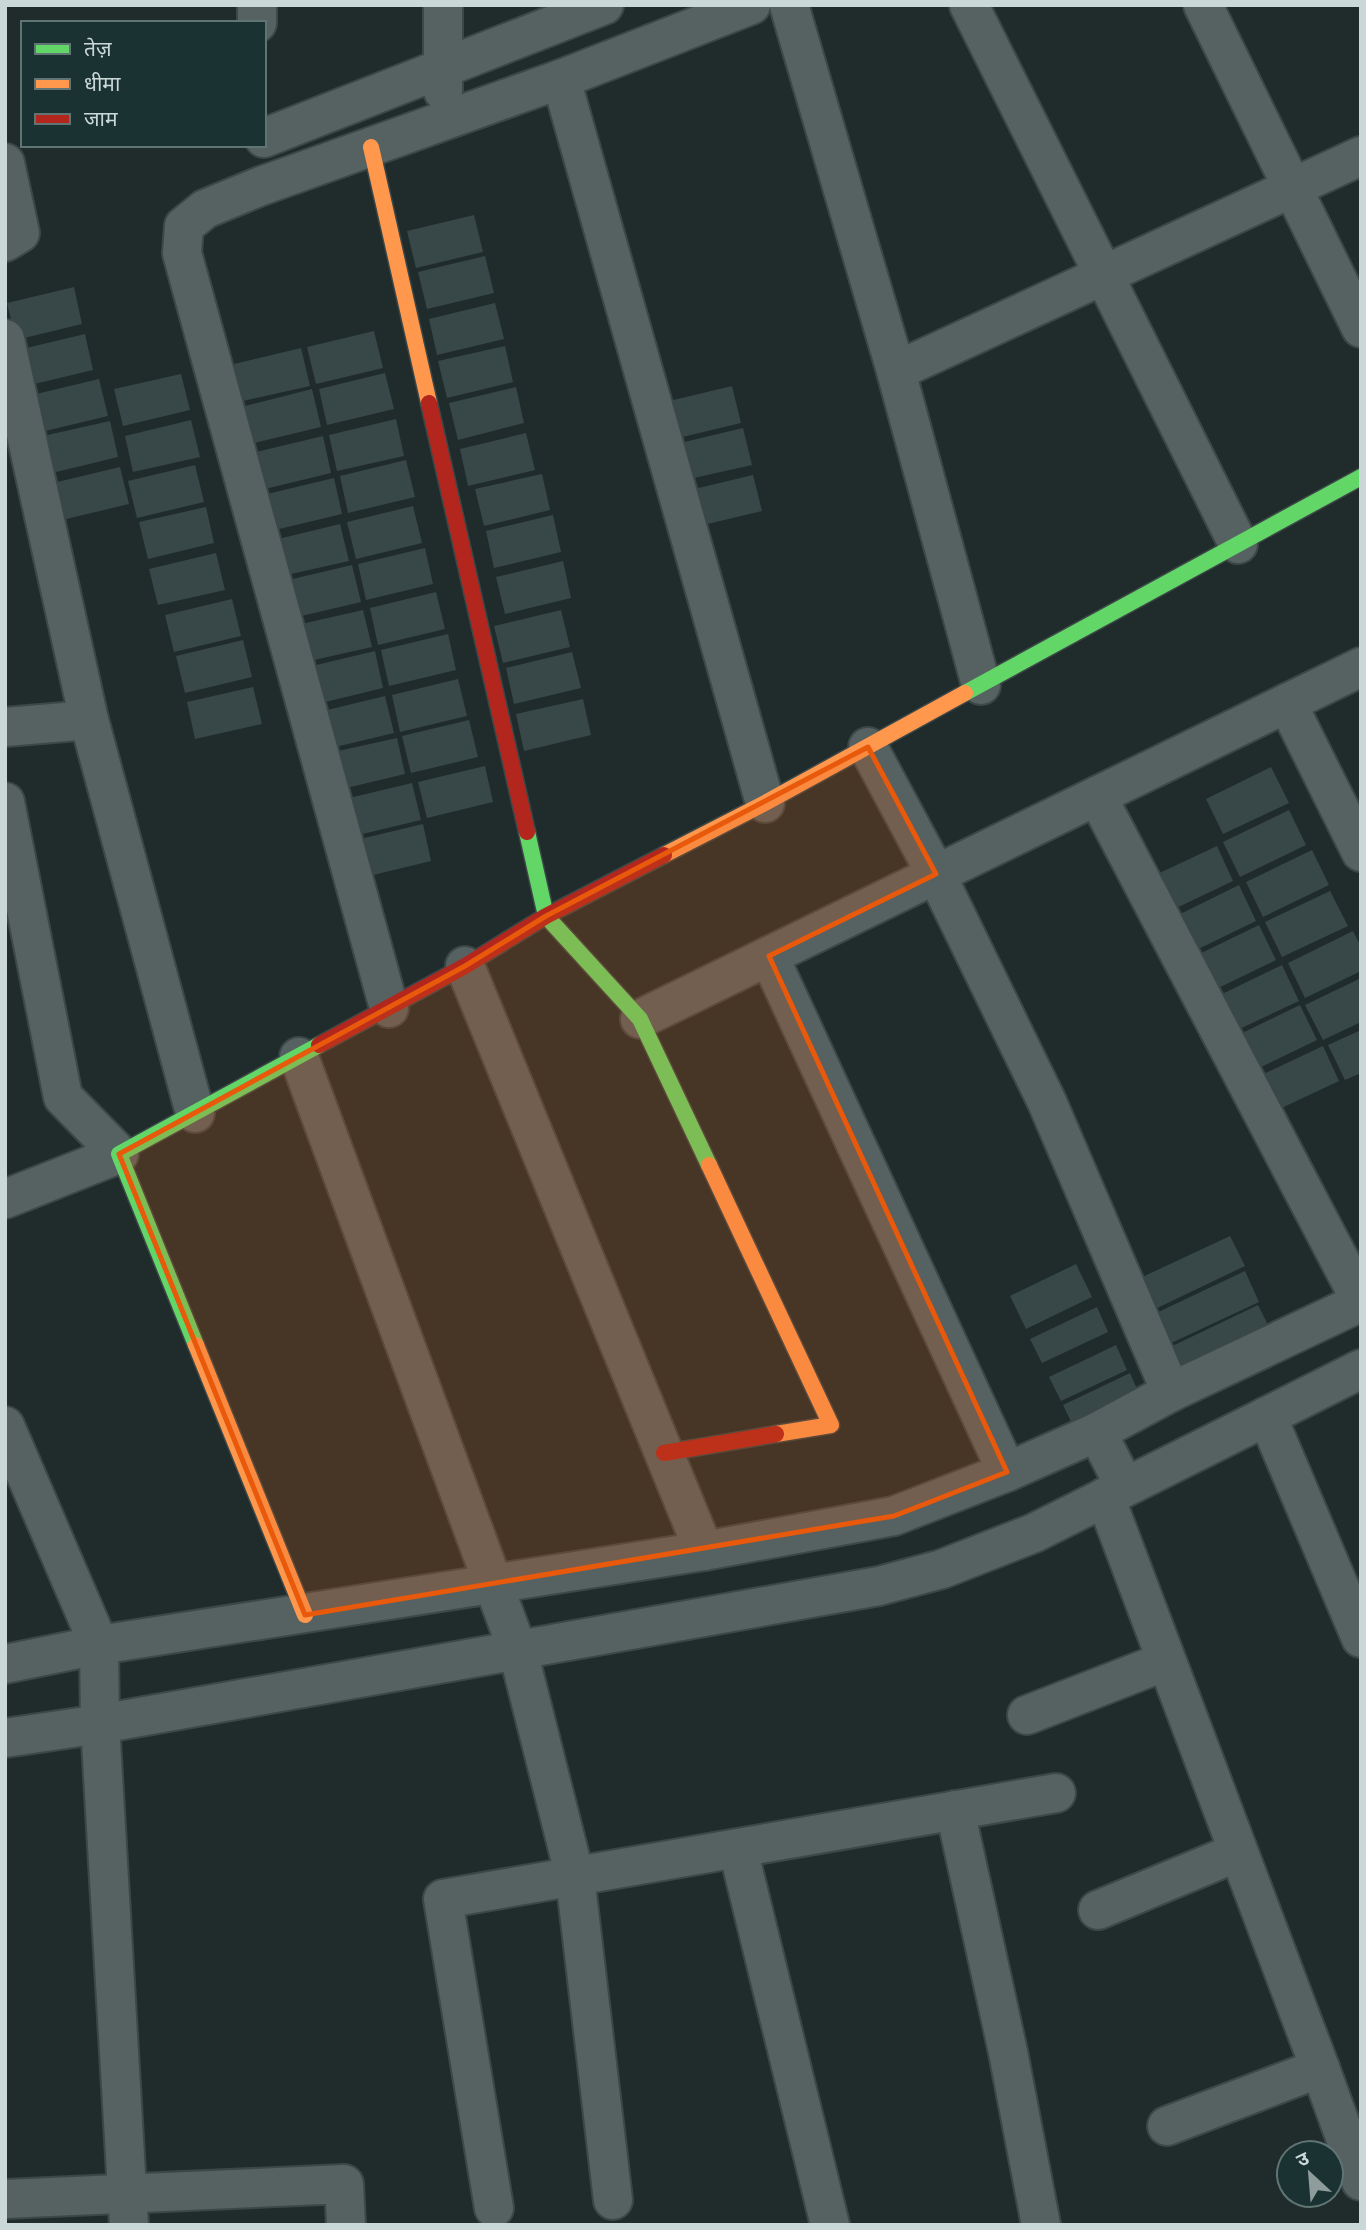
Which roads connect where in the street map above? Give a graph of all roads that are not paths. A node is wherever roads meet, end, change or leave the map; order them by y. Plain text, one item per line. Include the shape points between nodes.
1 (443, 5) edge
2 (604, 5) edge
3 (751, 5) edge
4 (789, 5) edge
5 (969, 5) edge
6 (1203, 5) edge
7 (443, 68) junction
8 (561, 79) junction
9 (443, 121) junction
10 (266, 137) edge
11 (259, 147) edge
12 (371, 147) junction
13 (1361, 156) edge
14 (5, 163) edge
15 (261, 186) junction
16 (1292, 188) junction
17 (5, 242) edge
18 (1104, 275) junction
19 (1361, 328) edge
20 (5, 339) edge
21 (896, 371) junction
22 (1361, 478) edge
23 (1238, 544) junction
24 (1361, 667) edge
25 (981, 685) junction
26 (1287, 703) junction
27 (89, 720) junction
28 (5, 727) edge
29 (868, 747) junction
30 (1097, 796) junction
31 (5, 802) edge
32 (765, 803) junction
33 (1361, 852) edge
34 (936, 874) junction
35 (546, 916) junction
36 (769, 956) junction
37 (465, 966) junction
38 (389, 1008) junction
39 (640, 1019) junction
40 (299, 1056) junction
41 (195, 1113) junction
42 (119, 1154) junction
43 (5, 1199) edge
44 (1361, 1301) edge
45 (1361, 1369) edge
46 (1171, 1392) junction
47 (1266, 1416) junction
48 (5, 1426) edge
49 (664, 1453) junction
50 (1109, 1466) junction
51 (1007, 1472) junction
52 (704, 1550) junction
53 (305, 1615) junction
54 (506, 1618) junction
55 (1361, 1638) edge
56 (1166, 1661) junction
57 (5, 1664) edge
58 (100, 1685) junction
59 (1027, 1715) dead end
60 (5, 1738) edge
61 (1056, 1793) dead end
62 (955, 1810) junction
63 (738, 1849) junction
64 (1238, 1852) junction
65 (575, 1877) junction
66 (1098, 1910) dead end
67 (1320, 2068) junction
68 (1167, 2126) dead end
69 (1361, 2181) edge
70 (5, 2199) edge
71 (613, 2200) dead end
72 (494, 2208) dead end
73 (128, 2209) edge
74 (345, 2225) edge
75 (830, 2225) edge
76 (1041, 2225) edge

1 - 7 street
2 - 7 street
3 - 8 street
4 - 21 street
5 - 18 street
6 - 16 street
7 - 9 street
7 - 10 street
8 - 9 street
8 - 32 street
9 - 12 street
11 - 15 street
12 - 15 street
12 - 35 street
13 - 16 street
14 - 17 street via 19,233
15 - 38 street via 205,209 184,226 182,253
16 - 18 street
16 - 19 street
18 - 21 street
18 - 23 street
20 - 27 street
21 - 25 street
22 - 23 street
23 - 25 street
24 - 26 street
25 - 29 street
26 - 30 street
26 - 33 street
27 - 28 street
27 - 41 street
29 - 32 street
29 - 34 street
30 - 34 street
30 - 44 street
31 - 42 street via 63,1097
32 - 35 street
34 - 36 street
34 - 46 street via 1047,1102
35 - 37 street
35 - 39 street
36 - 39 street
36 - 51 street
37 - 38 street
37 - 49 street
38 - 40 street
39 - 49 street via 831,1425
40 - 41 street
40 - 54 street
41 - 42 street
42 - 43 street
42 - 53 street
44 - 46 street
45 - 47 street
46 - 50 street
47 - 50 street
47 - 55 street
48 - 58 street
49 - 52 street
50 - 51 street
50 - 54 street via 1034,1532 942,1569 879,1586
50 - 56 street
51 - 52 street via 894,1516
52 - 54 street
53 - 54 street
53 - 58 street
54 - 58 street
54 - 65 street
56 - 59 street
56 - 64 street
57 - 58 street
58 - 60 street
58 - 73 street
61 - 62 street
62 - 63 street
62 - 76 street
63 - 65 street
63 - 75 street
64 - 66 street
64 - 67 street
65 - 71 street
65 - 72 street via 443,1899
67 - 68 street
67 - 69 street
70 - 73 street
73 - 74 street via 344,2184

